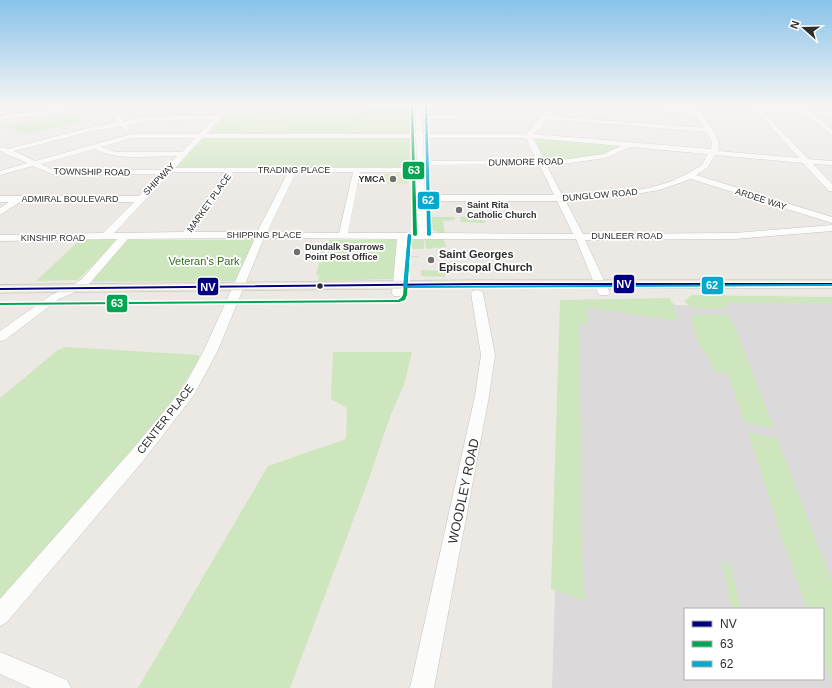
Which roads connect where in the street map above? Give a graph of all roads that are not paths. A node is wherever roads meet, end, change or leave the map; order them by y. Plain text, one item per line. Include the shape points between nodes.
1 (54, 138) edge
2 (125, 138) edge
3 (199, 138) edge
4 (419, 138) edge
5 (529, 138) edge
6 (552, 138) edge
7 (712, 138) edge
8 (784, 138) edge
9 (629, 145) junction
10 (95, 147) junction
11 (4, 150) edge
12 (713, 153) junction
13 (184, 154) junction
14 (805, 161) junction
15 (541, 163) junction
16 (832, 163) edge
17 (33, 164) junction
18 (420, 166) junction
19 (232, 170) junction
20 (293, 170) junction
21 (356, 170) junction
22 (167, 171) junction
23 (0, 173) edge
24 (691, 176) junction
25 (832, 189) edge
26 (421, 198) junction
27 (559, 198) junction
28 (0, 199) edge
29 (18, 199) junction
30 (141, 199) junction
31 (0, 212) edge
32 (818, 217) junction
33 (832, 220) edge
34 (828, 228) edge
35 (186, 235) junction
36 (343, 235) junction
37 (402, 235) junction
38 (422, 235) junction
39 (106, 236) junction
40 (125, 236) junction
41 (261, 236) junction
42 (578, 236) junction
43 (0, 238) edge
44 (832, 284) edge
45 (0, 289) edge
46 (74, 289) junction
47 (476, 289) junction
48 (602, 289) junction
49 (398, 290) junction
50 (237, 292) junction
51 (832, 292) edge
52 (0, 297) edge
53 (55, 297) junction
54 (0, 336) edge
55 (0, 614) edge
56 (0, 663) edge
57 (59, 688) edge
58 (422, 688) edge

1 - 11 street
2 - 10 street
3 - 13 street, SHIPWAY
4 - 18 street
5 - 15 street
6 - 9 street
7 - 12 street
8 - 14 street
9 - 12 street
9 - 15 street, DUNMORE ROAD via 614,154 595,158
10 - 13 street via 116,154
10 - 17 street
11 - 17 street, TOWNSHIP ROAD
12 - 14 street
12 - 24 street, DUNGLOW ROAD via 706,166
13 - 22 street, SHIPWAY
14 - 16 street
14 - 25 street
15 - 18 street, DUNMORE ROAD
15 - 27 street
17 - 22 street, TOWNSHIP ROAD via 47,171 57,172
17 - 23 street
18 - 21 street, TRADING PLACE
18 - 26 street
19 - 20 street, TRADING PLACE
19 - 22 street, TRADING PLACE
19 - 35 street, MARKET PLACE
20 - 21 street, TRADING PLACE
20 - 41 street, CENTER PLACE
21 - 36 street
22 - 30 street, SHIPWAY
24 - 27 street, DUNGLOW ROAD via 634,193
24 - 32 street, ARDEE WAY
26 - 27 street, DUNGLOW ROAD
26 - 38 street
27 - 42 street
28 - 29 street, ADMIRAL BOULEVARD
29 - 30 street, ADMIRAL BOULEVARD
29 - 31 street
30 - 39 street, SHIPWAY
32 - 33 street, ARDEE WAY
32 - 34 street
34 - 42 street, DUNLEER ROAD via 735,236
35 - 40 street, SHIPPING PLACE
35 - 41 street, SHIPPING PLACE
36 - 37 street, SHIPPING PLACE
36 - 41 street, SHIPPING PLACE
37 - 38 street, SHIPPING PLACE
37 - 49 street
38 - 42 street, DUNLEER ROAD
39 - 40 street, SHIPPING PLACE
39 - 43 street, KINSHIP ROAD
40 - 46 street via 86,281
41 - 50 street, CENTER PLACE
42 - 48 street
44 - 48 main road
45 - 46 main road
46 - 50 main road
46 - 53 street
47 - 48 main road
47 - 49 main road
47 - 58 street, WOODLEY ROAD via 488,355 482,396
48 - 51 main road
49 - 50 main road
50 - 53 main road
50 - 55 street, CENTER PLACE via 189,391 137,456
52 - 53 main road
53 - 54 street
56 - 57 street

